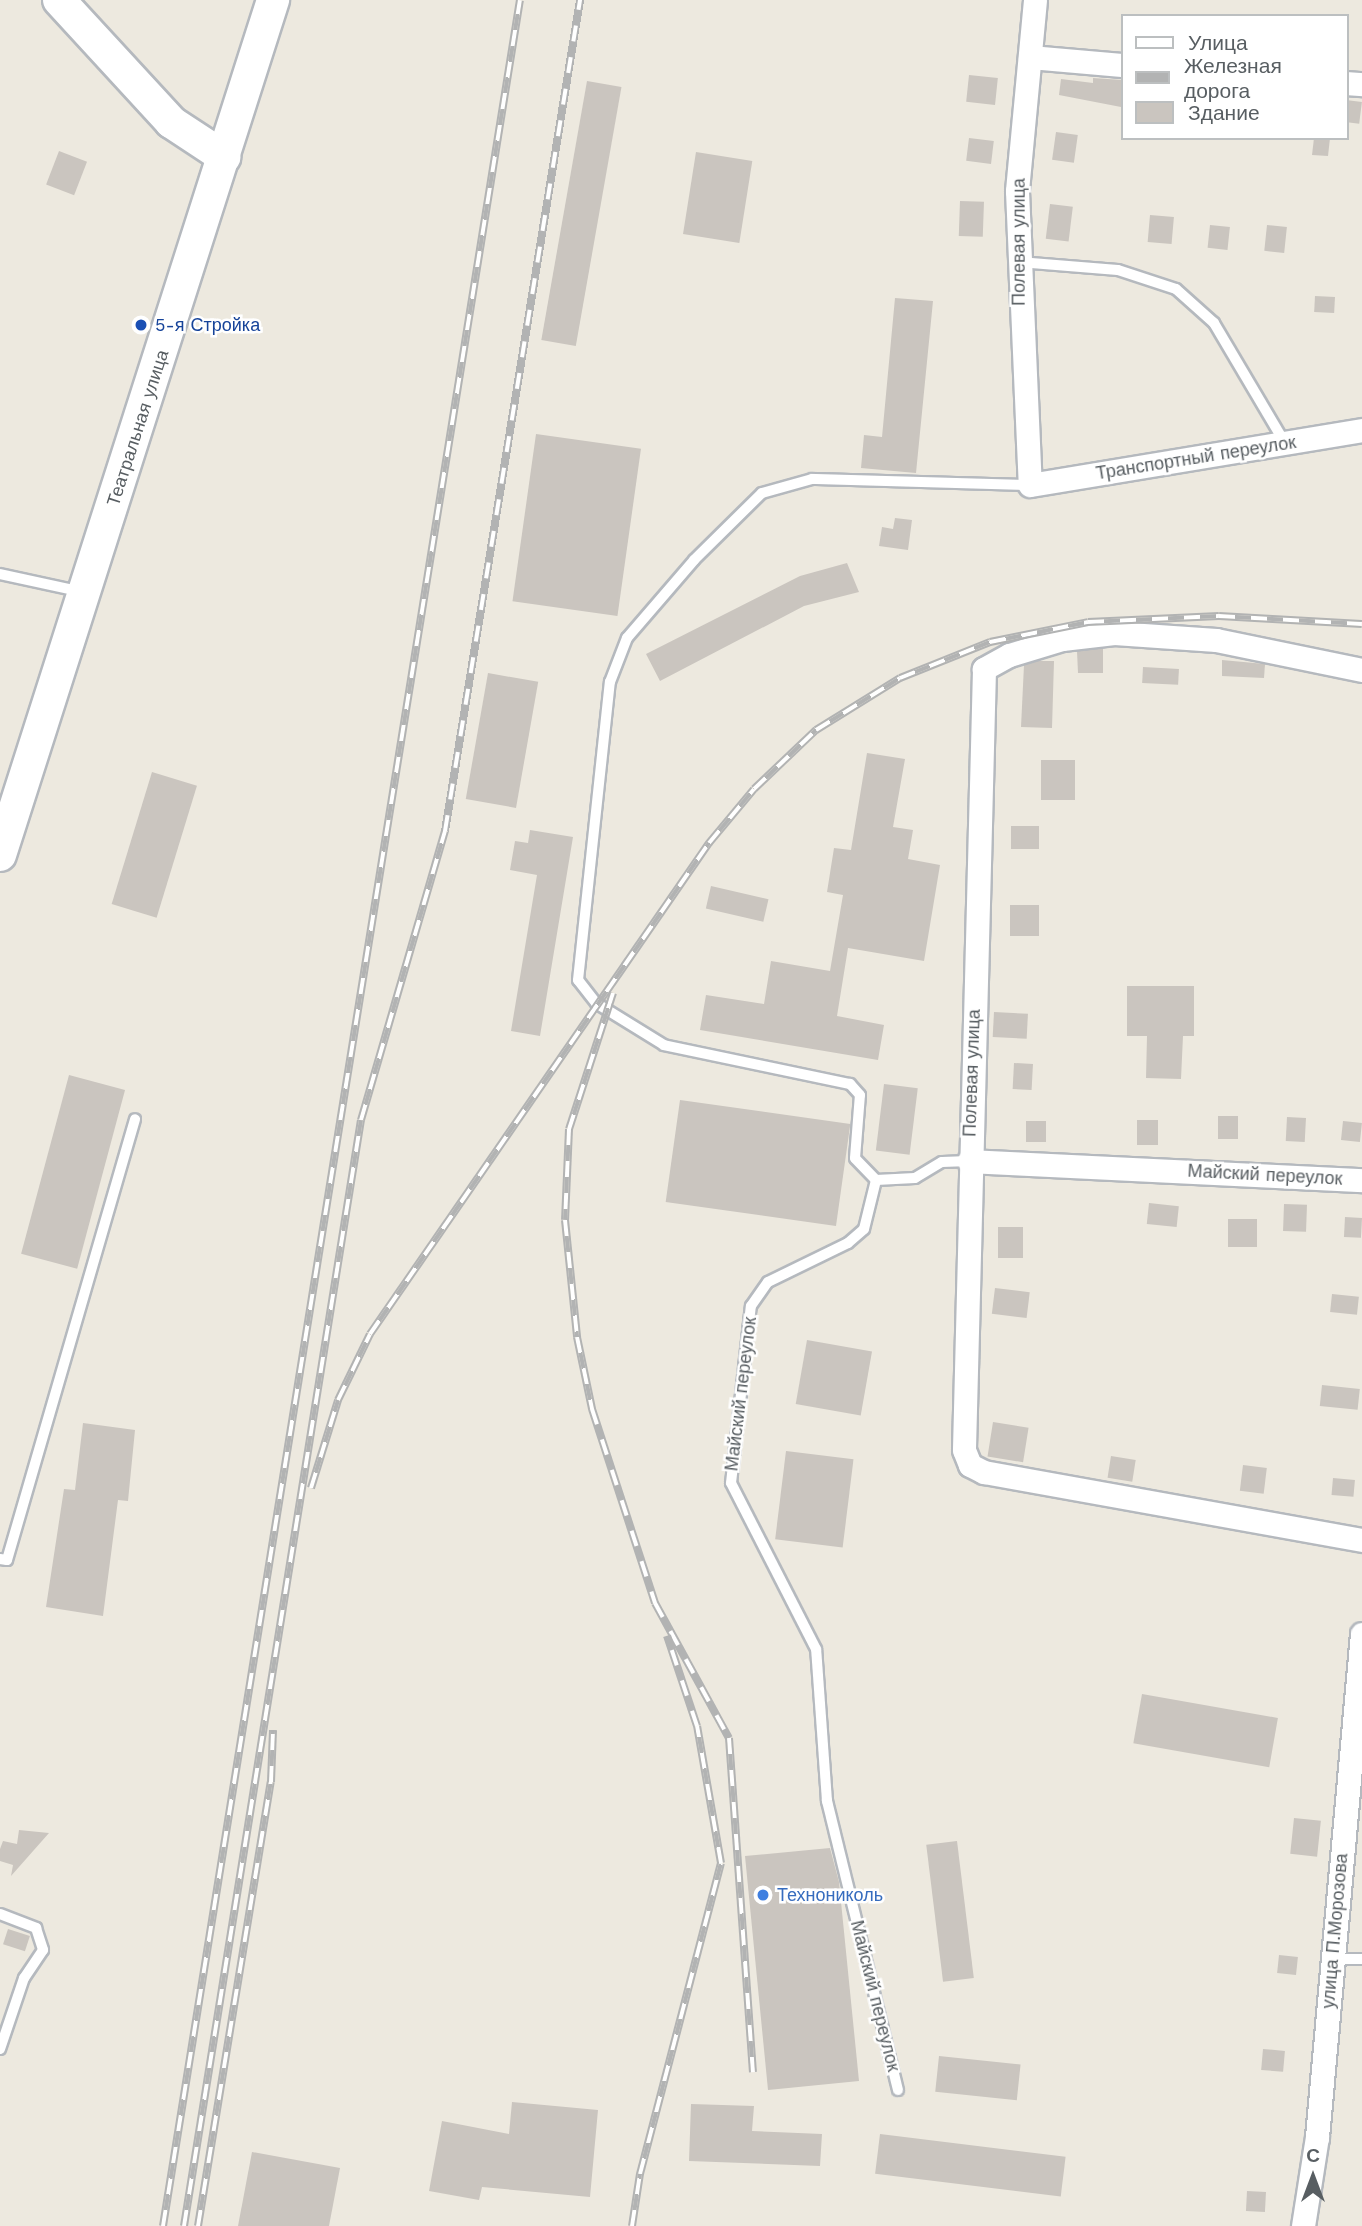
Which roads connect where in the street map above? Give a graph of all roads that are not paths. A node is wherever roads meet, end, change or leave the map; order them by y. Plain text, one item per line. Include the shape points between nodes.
1 (59, 0) edge
2 (273, 0) edge
3 (1035, 0) edge
4 (1030, 57) junction
5 (1120, 65) edge
6 (225, 157) junction
7 (1017, 262) junction
8 (1362, 430) edge
9 (1285, 443) junction
10 (1030, 485) junction
11 (0, 574) edge
12 (85, 592) junction
13 (1362, 670) edge
14 (0, 855) edge
15 (135, 1119) dead end
16 (970, 1161) junction
17 (876, 1180) junction
18 (1362, 1180) edge
19 (1362, 1540) edge
20 (0, 1559) edge
21 (1362, 1634) edge
22 (0, 1914) edge
23 (1333, 1959) junction
24 (1362, 1959) edge
25 (0, 2049) edge
26 (898, 2090) dead end
27 (1303, 2226) edge

1 - 6 main road via 171,122
2 - 6 main road, Театральная улица
3 - 4 street, Полевая улица
4 - 5 street
4 - 7 street, Полевая улица via 1017,191
6 - 12 main road, Театральная улица
7 - 9 lane via 1118,270 1177,289 1213,323
7 - 10 street, Полевая улица
8 - 9 street, Транспортный переулок
9 - 10 street, Транспортный переулок
10 - 17 lane via 812,480 762,493 694,560 627,638 611,682 578,980 596,1003 664,1045 850,1084 860,1095 855,1158
11 - 12 lane
12 - 14 main road, Театральная улица
13 - 16 street, Полевая улица via 1216,640 1114,633 1062,639 1009,655 985,669
15 - 20 lane via 7,1560
16 - 17 lane, Майский переулок via 942,1162 915,1178
16 - 18 street, Майский переулок
16 - 19 street, Полевая улица via 964,1450 970,1465
17 - 26 lane, Майский переулок via 864,1229 848,1243 768,1282 751,1306 731,1483 816,1649 827,1801
21 - 23 street, улица П.Морозова
22 - 25 lane via 36,1928 43,1950 24,1978
23 - 24 lane
23 - 27 street, улица П.Морозова

